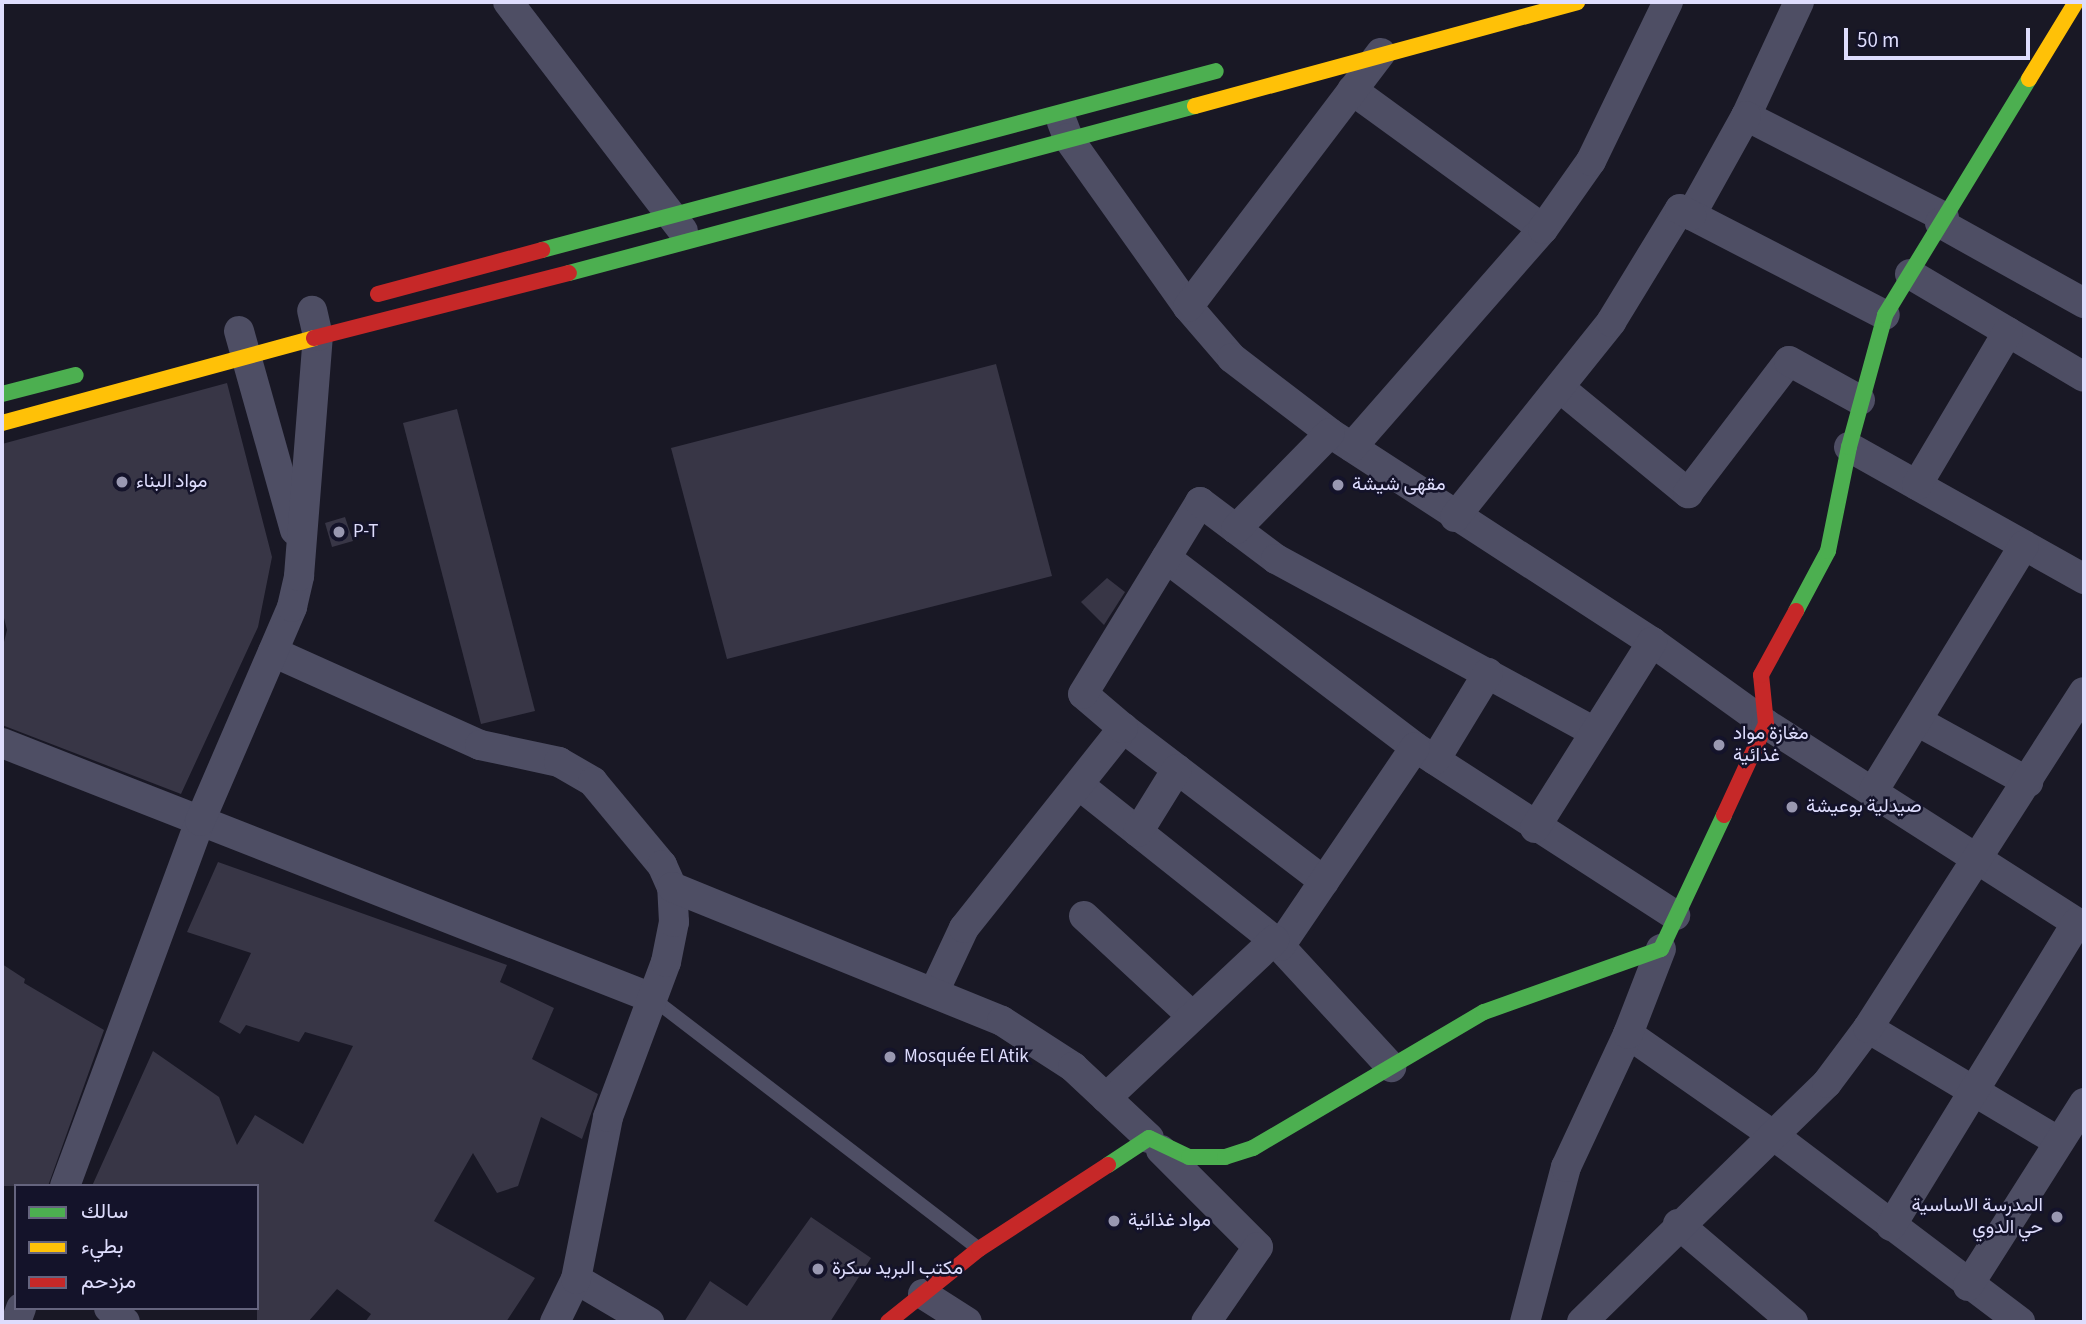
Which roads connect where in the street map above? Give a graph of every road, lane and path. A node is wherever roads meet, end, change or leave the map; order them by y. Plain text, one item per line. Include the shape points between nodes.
1 (508, 2) edge
2 (1577, 2) edge
3 (1668, 2) edge
4 (1799, 2) edge
5 (2076, 2) edge
6 (1381, 53) junction
7 (1228, 67) dead end
8 (1352, 90) junction
9 (1746, 116) junction
10 (1063, 125) junction
11 (1691, 215) junction
12 (672, 217) junction
13 (1942, 220) junction
14 (1543, 229) junction
15 (692, 243) junction
16 (1910, 274) junction
17 (365, 297) dead end
18 (2084, 303) edge
19 (1188, 307) junction
20 (1885, 315) junction
21 (314, 317) junction
22 (2008, 332) junction
23 (241, 337) junction
24 (94, 370) dead end
25 (2084, 377) edge
26 (1560, 388) junction
27 (2, 394) edge
28 (1860, 400) junction
29 (2, 423) edge
30 (1341, 440) junction
31 (1849, 447) junction
32 (1917, 485) junction
33 (1455, 516) junction
34 (1236, 529) junction
35 (2024, 545) junction
36 (301, 551) junction
37 (1166, 558) junction
38 (2084, 579) edge
39 (1652, 642) junction
40 (274, 652) junction
41 (1488, 673) junction
42 (2084, 692) edge
43 (1917, 721) junction
44 (1766, 724) junction
45 (1123, 728) junction
46 (1595, 732) junction
47 (2, 743) edge
48 (1425, 754) junction
49 (1177, 769) junction
50 (2028, 782) junction
51 (1079, 785) junction
52 (1874, 790) junction
53 (200, 821) junction
54 (1535, 828) junction
55 (1138, 832) junction
56 (1979, 857) junction
57 (1324, 881) junction
58 (672, 887) junction
59 (1675, 915) junction
60 (1084, 916) dead end
61 (2080, 924) edge
62 (1277, 943) junction
63 (1661, 949) junction
64 (935, 990) junction
65 (652, 998) junction
66 (1192, 1016) junction
67 (1868, 1028) junction
68 (1628, 1034) junction
69 (1391, 1067) junction
70 (1971, 1089) junction
71 (1106, 1098) junction
72 (2082, 1112) edge
73 (1773, 1135) junction
74 (1153, 1142) junction
75 (2059, 1143) junction
76 (66, 1184) edge
77 (1678, 1224) junction
78 (1891, 1226) junction
79 (979, 1249) junction
80 (576, 1279) junction
81 (1968, 1286) junction
82 (923, 1294) junction
83 (111, 1310) edge
84 (125, 1322) edge
85 (555, 1322) edge
86 (649, 1322) edge
87 (888, 1322) edge
88 (967, 1322) edge
89 (1206, 1322) edge
90 (1525, 1322) edge
91 (1582, 1322) edge
92 (1793, 1322) edge
93 (2020, 1322) edge

1 - 12 street
2 - 6 street
3 - 14 street via 1591,161
4 - 9 street
5 - 13 street
6 - 8 street
6 - 10 street
7 - 10 street
8 - 14 street
8 - 19 street
9 - 11 street
9 - 13 street
10 - 12 street
10 - 15 street
10 - 19 street
11 - 20 street
11 - 26 street via 1680,209 1611,322
12 - 15 street
12 - 17 street
13 - 16 street
13 - 18 street
14 - 30 street
15 - 21 street
16 - 20 street
16 - 22 street
19 - 30 street via 1232,358
20 - 28 street
21 - 23 street
21 - 36 street
22 - 25 street
22 - 32 street
23 - 29 street
23 - 36 street
24 - 27 street
26 - 28 street via 1688,493 1789,361
26 - 33 street
28 - 31 street
30 - 33 street
30 - 34 street
31 - 32 street
31 - 44 street via 1828,551 1761,676
32 - 35 street
33 - 39 street
34 - 37 street via 1200,502
34 - 41 street via 1276,559
35 - 38 street
35 - 43 street
36 - 40 street via 292,607
37 - 45 street via 1083,694
37 - 48 street
39 - 44 street
39 - 46 street
40 - 53 street
40 - 58 street via 480,745 559,762 593,782 662,865
41 - 46 street
41 - 48 street
42 - 50 street
43 - 50 street
43 - 52 street
44 - 52 street
44 - 59 street
45 - 49 street
45 - 51 street
46 - 54 street
47 - 53 street
48 - 54 street
48 - 57 street
49 - 55 street
49 - 57 street
50 - 56 street
51 - 55 street
51 - 64 street via 964,928
52 - 56 street
53 - 65 street
53 - 76 street
54 - 59 street
55 - 62 street
56 - 61 street
56 - 67 street
57 - 62 street
58 - 64 street
58 - 65 street via 674,922
59 - 63 street
60 - 66 street
61 - 70 street
62 - 66 street
62 - 69 street
63 - 68 street
63 - 69 street via 1484,1012
64 - 71 street via 1041,1043
65 - 79 lane
65 - 80 street via 608,1117
66 - 71 street
67 - 70 street
67 - 73 street via 1827,1083
68 - 73 street
68 - 90 street via 1566,1167
69 - 74 street via 1253,1148 1225,1157 1189,1157
70 - 75 street
70 - 78 street
71 - 74 street
72 - 75 street
73 - 77 street
73 - 78 street
74 - 79 street
74 - 89 street via 1258,1247
75 - 81 street
77 - 91 street
77 - 92 street
78 - 81 street
79 - 82 street
80 - 85 street
80 - 86 street
81 - 93 street
82 - 87 street
82 - 88 street
83 - 84 street

